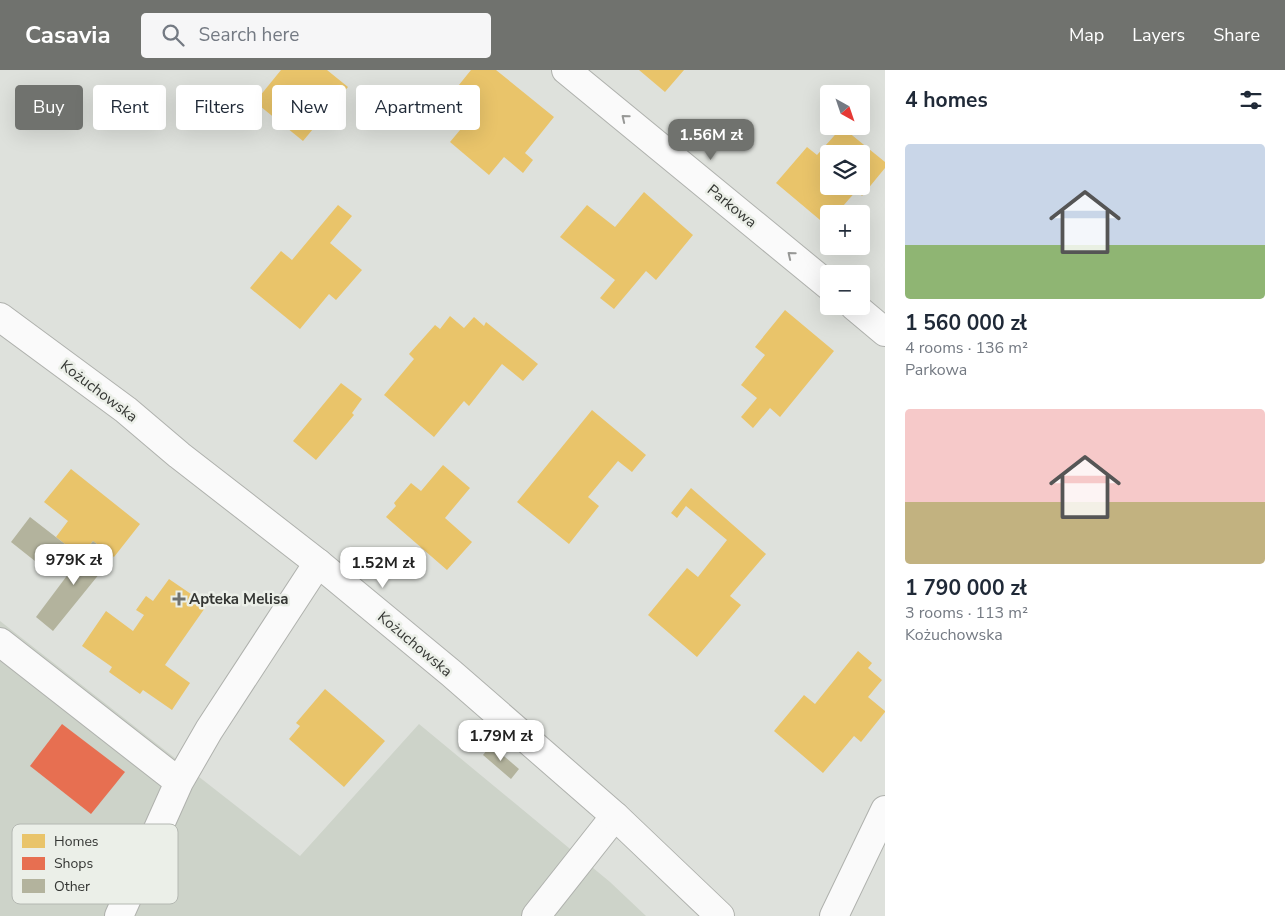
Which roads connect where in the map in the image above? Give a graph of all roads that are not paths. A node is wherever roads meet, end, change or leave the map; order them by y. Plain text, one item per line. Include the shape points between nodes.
1 (566, 70) edge
2 (820, 279) edge
3 (865, 315) edge
4 (0, 317) edge
5 (885, 332) edge
6 (318, 563) junction
7 (0, 642) edge
8 (179, 782) junction
9 (885, 810) edge
10 (615, 816) junction
11 (160, 824) edge
12 (124, 904) edge
13 (119, 916) edge
14 (536, 916) edge
15 (720, 916) edge
16 (834, 916) edge

2 -> 1 main road, Parkowa
3 - 5 main road
4 - 6 main road, Kożuchowska via 126,410
6 - 8 main road via 209,730
6 - 10 main road, Kożuchowska
7 - 8 main road
8 - 11 main road
9 - 16 main road
10 - 14 main road
10 - 15 main road, Kożuchowska
12 - 13 main road

